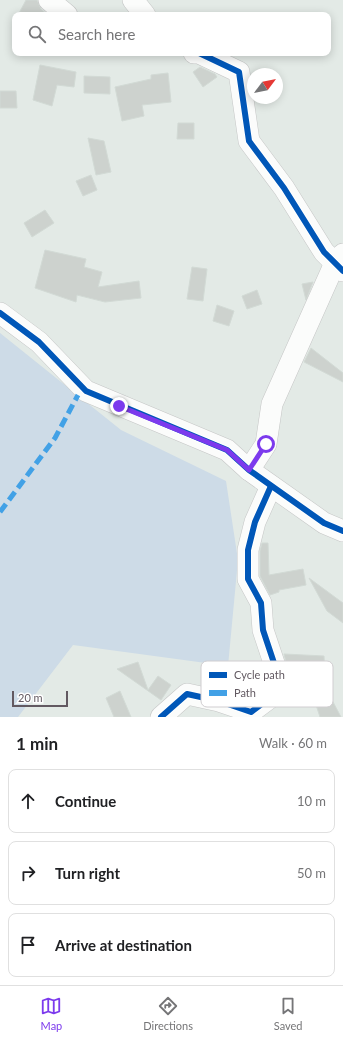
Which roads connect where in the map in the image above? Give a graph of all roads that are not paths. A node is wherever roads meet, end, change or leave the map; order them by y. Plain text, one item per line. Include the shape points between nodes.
1 (49, 0) edge
2 (133, 0) edge
3 (63, 12) edge
4 (142, 12) edge
5 (205, 56) edge
6 (340, 262) edge
7 (0, 313) edge
8 (249, 470) junction
9 (271, 486) junction
10 (343, 531) edge
11 (273, 661) edge
12 (201, 697) edge
13 (236, 707) edge
14 (258, 707) edge
15 (161, 717) edge

1 - 3 street
2 - 4 street
5 - 6 street via 239,72 249,141 284,188 324,252
6 - 8 street via 272,404 266,444
7 - 8 street via 39,342 82,393 227,450
8 - 9 street
9 - 10 street via 324,523
9 - 11 street via 255,522 248,550 248,579 261,604 263,630
12 - 15 street via 187,694
13 - 14 street via 251,712

